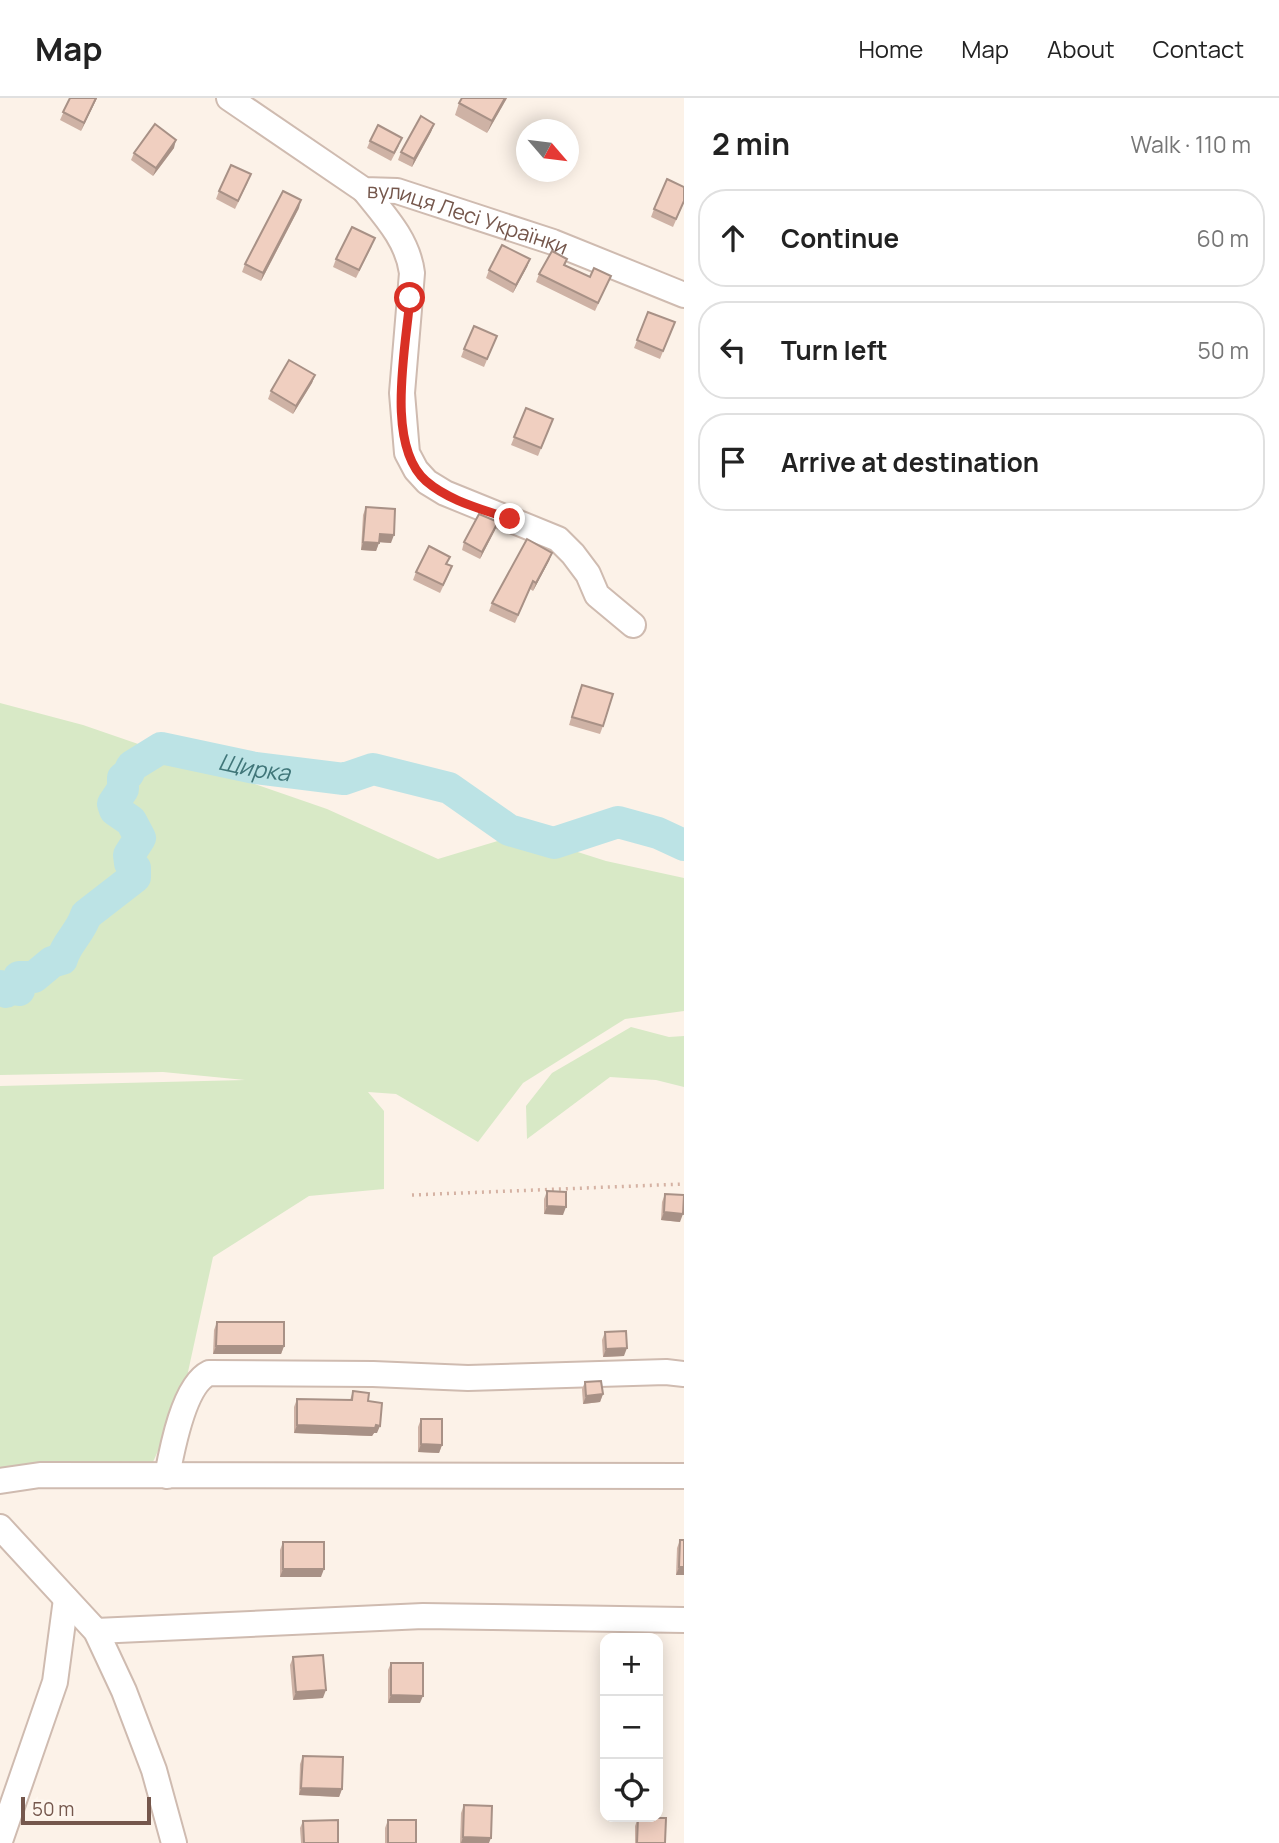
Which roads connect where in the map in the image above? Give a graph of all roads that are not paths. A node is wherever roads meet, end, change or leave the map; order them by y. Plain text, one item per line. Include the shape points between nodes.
1 (229, 98) edge
2 (364, 190) junction
3 (684, 295) edge
4 (633, 625) dead end
5 (684, 1374) edge
6 (167, 1476) junction
7 (684, 1476) edge
8 (0, 1481) edge
9 (0, 1527) edge
10 (66, 1599) junction
11 (684, 1620) edge
12 (96, 1631) junction
13 (0, 1841) edge
14 (174, 1843) edge

1 - 2 street, вулиця Лесі Українки
2 - 3 street, вулиця Лесі Українки via 397,191 553,242
2 - 4 street via 410,258 402,393 407,453 416,470 445,494 558,539 588,574 597,596
5 - 6 street via 468,1378 209,1373 200,1377 190,1397
6 - 7 street
6 - 8 street via 40,1475
9 - 10 street
10 - 12 street
10 - 13 street via 55,1682
11 - 12 street via 423,1616
12 - 14 street via 154,1770

